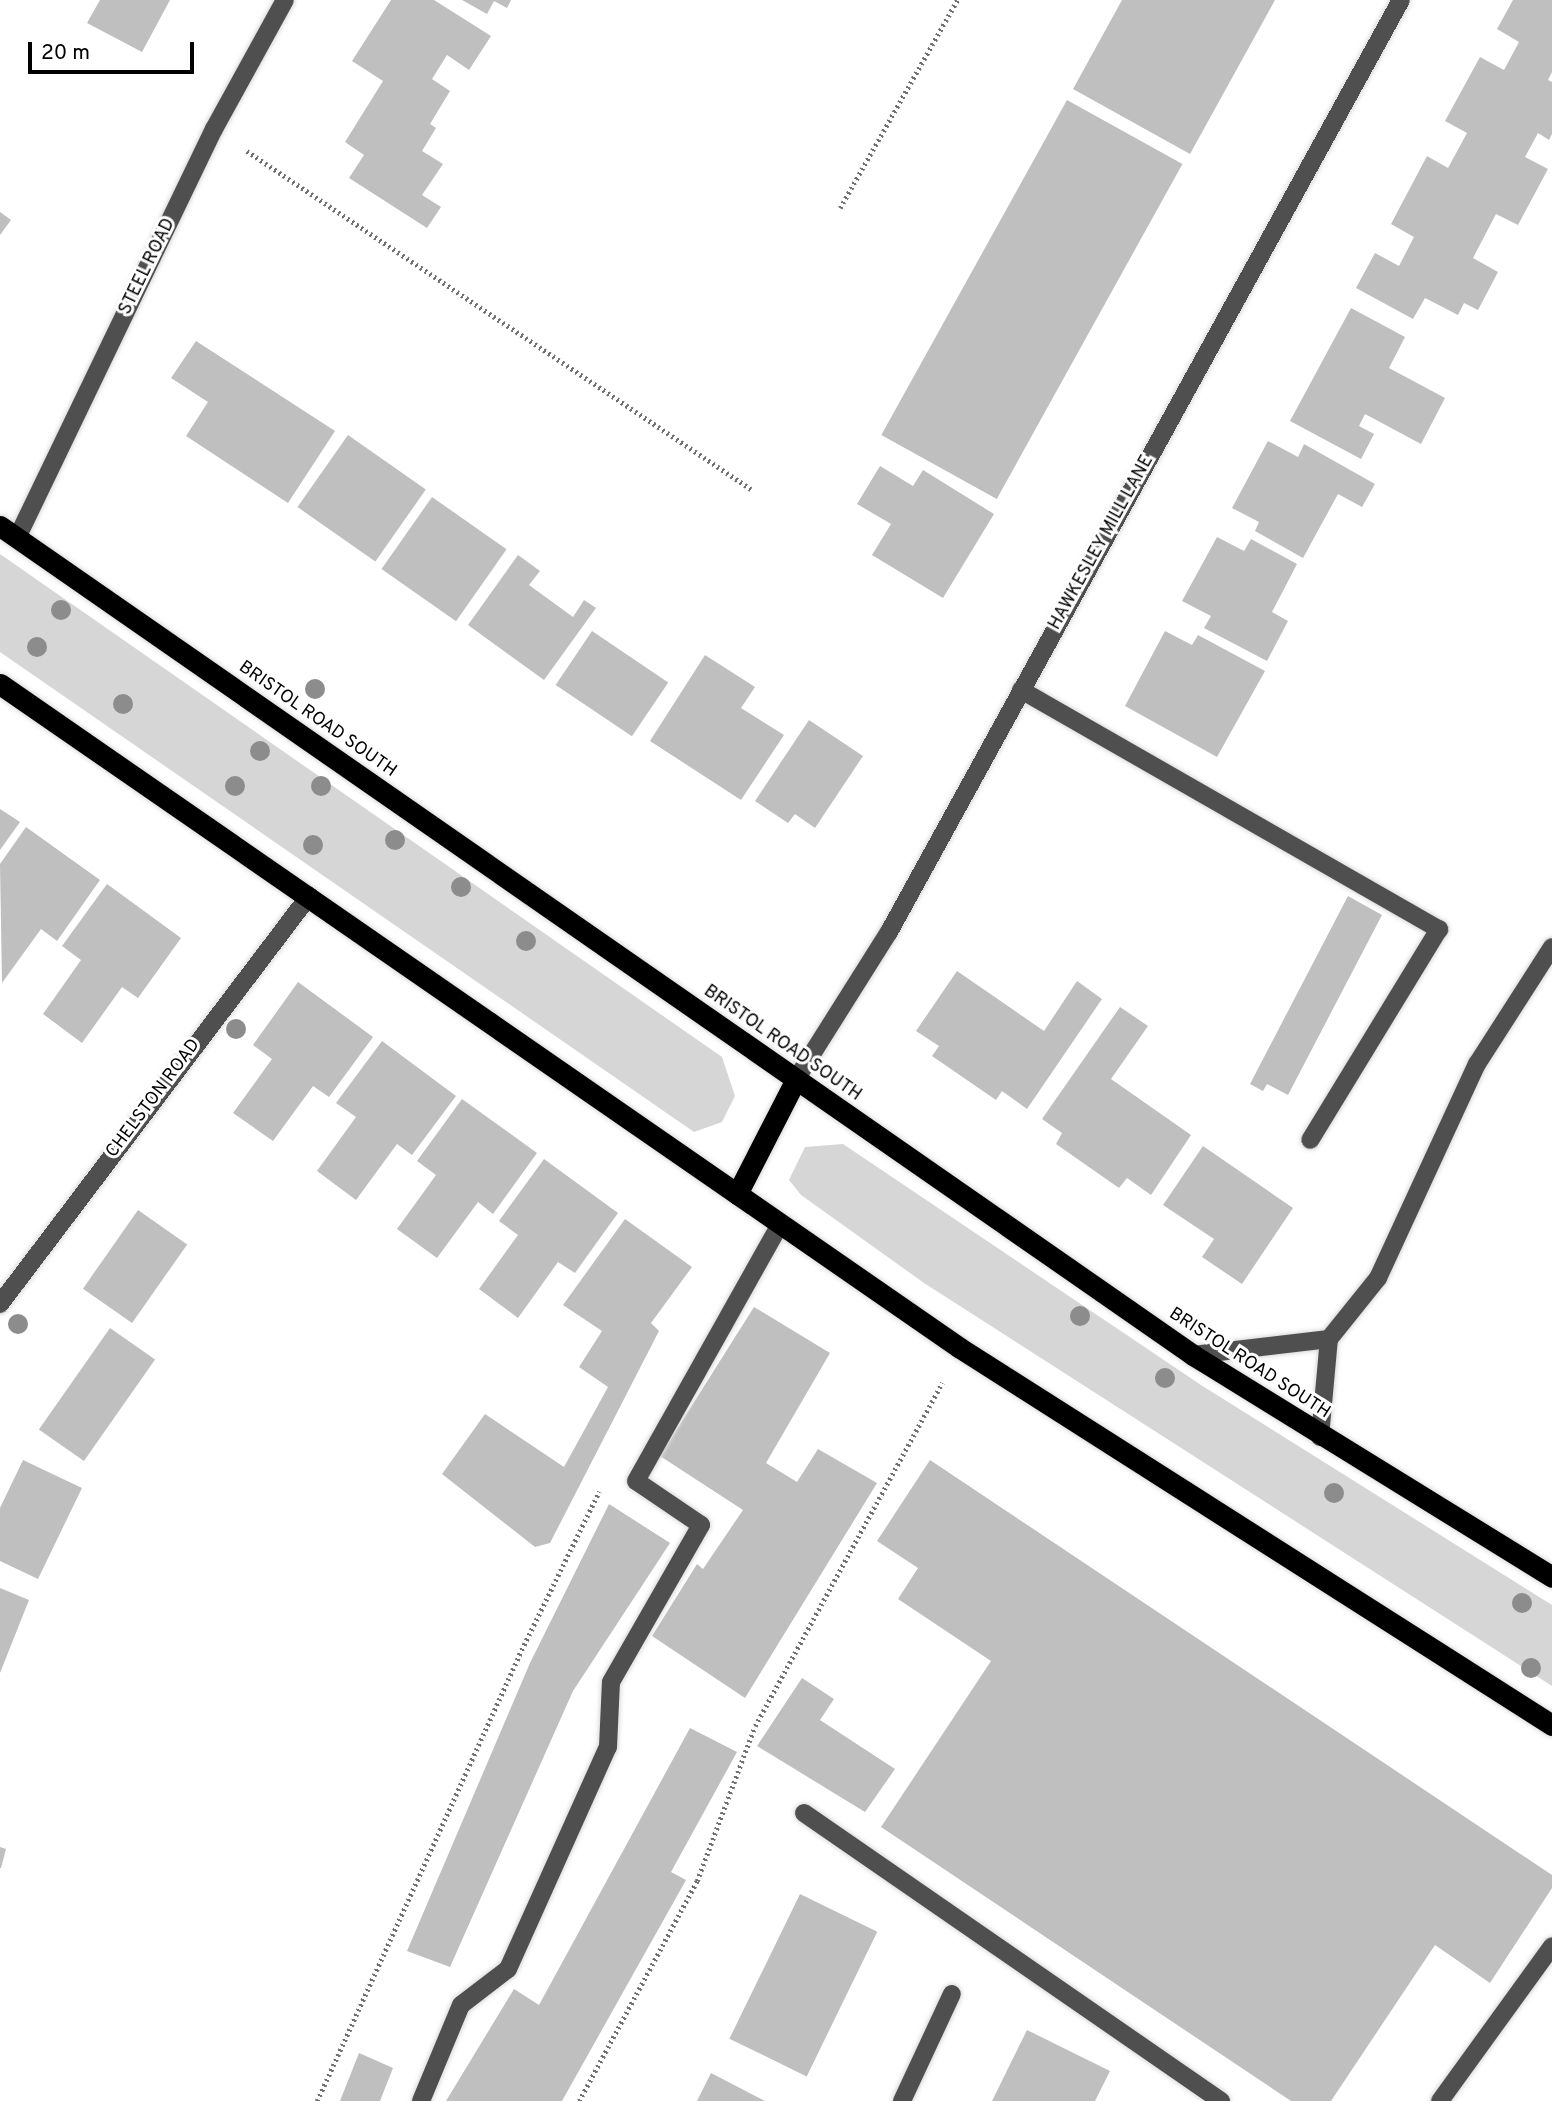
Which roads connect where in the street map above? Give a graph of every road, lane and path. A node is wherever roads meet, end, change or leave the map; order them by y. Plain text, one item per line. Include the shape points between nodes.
1 (285, 0) edge
2 (957, 0) edge
3 (1401, 0) edge
4 (214, 129) junction
5 (840, 208) dead end
6 (751, 489) dead end
7 (8, 532) edge
8 (0, 684) edge
9 (1021, 690) junction
10 (309, 896) junction
11 (1552, 947) edge
12 (795, 1081) junction
13 (1310, 1140) dead end
14 (737, 1194) junction
15 (780, 1224) junction
16 (0, 1304) edge
17 (1329, 1339) junction
18 (960, 1348) junction
19 (1193, 1355) junction
20 (1320, 1437) junction
21 (603, 1483) dead end
22 (1552, 1577) edge
23 (1552, 1725) edge
24 (804, 1814) dead end
25 (1552, 1946) edge
26 (952, 1994) dead end
27 (317, 2101) edge
28 (421, 2101) edge
29 (579, 2101) edge
30 (902, 2101) edge
31 (1221, 2101) edge
32 (1440, 2101) edge

1 - 4 street, STEEL ROAD
2 - 5 path
3 - 9 street, HAWKESLEY MILL LANE
4 - 6 path
4 - 7 street, STEEL ROAD
7 - 12 highway, BRISTOL ROAD SOUTH
8 - 10 highway
9 - 12 street, HAWKESLEY MILL LANE via 889,932
9 - 13 street via 1438,929
10 - 14 highway
10 - 16 street, CHELSTON ROAD
11 - 17 street via 1477,1064 1378,1278
12 - 14 highway
12 - 19 highway, BRISTOL ROAD SOUTH
14 - 15 highway
15 - 18 highway
15 - 28 street via 636,1481 701,1525 611,1682 608,1746 508,1969 461,2005
17 - 19 street
17 - 20 street
18 - 23 highway
18 - 29 path via 754,1726 697,1881
19 - 20 highway, BRISTOL ROAD SOUTH
20 - 22 highway, BRISTOL ROAD SOUTH
21 - 27 path via 519,1655
24 - 31 street
25 - 32 street
26 - 30 street

